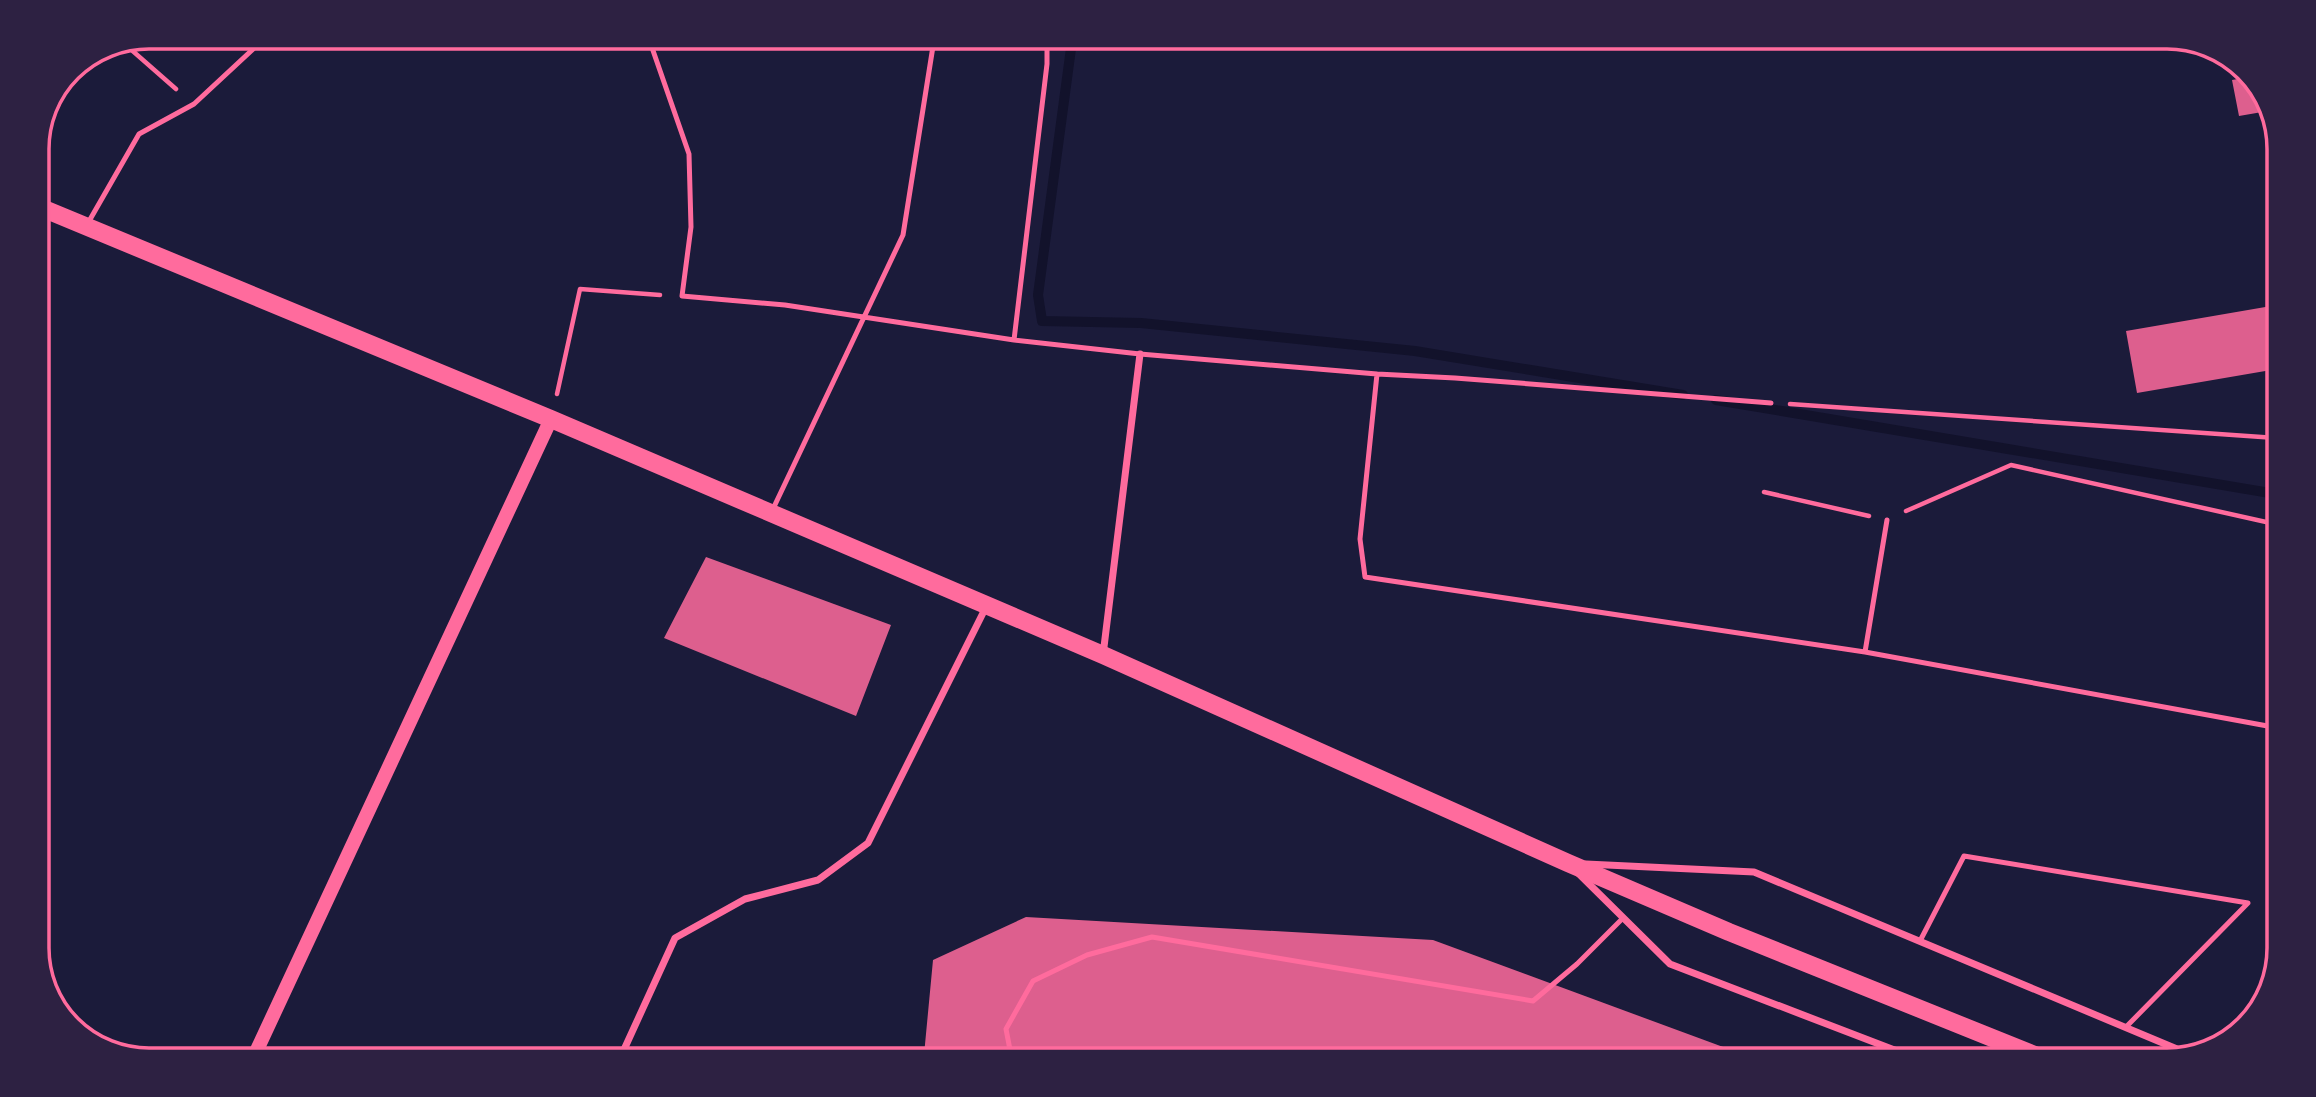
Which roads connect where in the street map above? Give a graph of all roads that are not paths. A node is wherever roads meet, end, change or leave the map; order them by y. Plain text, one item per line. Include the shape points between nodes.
1 (253, 49) edge
2 (652, 49) edge
3 (933, 49) edge
4 (1047, 49) edge
5 (49, 211) edge
6 (87, 225) junction
7 (864, 318) junction
8 (1014, 340) junction
9 (1140, 354) junction
10 (1377, 374) junction
11 (1772, 403) road end
12 (551, 419) junction
13 (771, 514) junction
14 (1887, 520) road end
15 (986, 606) junction
16 (1865, 652) junction
17 (1103, 656) junction
18 (2267, 726) edge
19 (1568, 863) junction
20 (1623, 918) junction
21 (1920, 941) junction
22 (2126, 1027) junction
23 (258, 1048) edge
24 (625, 1048) edge
25 (1010, 1048) edge
26 (1889, 1048) edge
27 (2017, 1048) edge
28 (2173, 1048) edge

1 - 6 lane via 194,104 139,134
2 - 7 lane via 689,154 691,227 682,296
3 - 7 lane via 903,236
4 - 8 lane
5 - 6 main road
6 - 12 main road
7 - 8 lane
7 - 13 lane
8 - 9 lane
9 - 10 lane
9 - 17 street
10 - 11 lane
10 - 16 lane via 1360,539 1365,577
12 - 13 main road
12 - 23 main road
13 - 15 main road
14 - 16 lane
15 - 17 main road
15 - 24 street via 868,843 818,880 745,899 675,937
16 - 18 lane
17 - 19 main road
19 - 20 street
19 - 21 street via 1754,872
19 - 27 main road
20 - 25 lane via 1533,1001 1152,937 1087,955 1033,981 1006,1029
20 - 26 street via 1670,964
21 - 22 street
21 - 22 lane via 1964,856 2248,904
22 - 28 street

